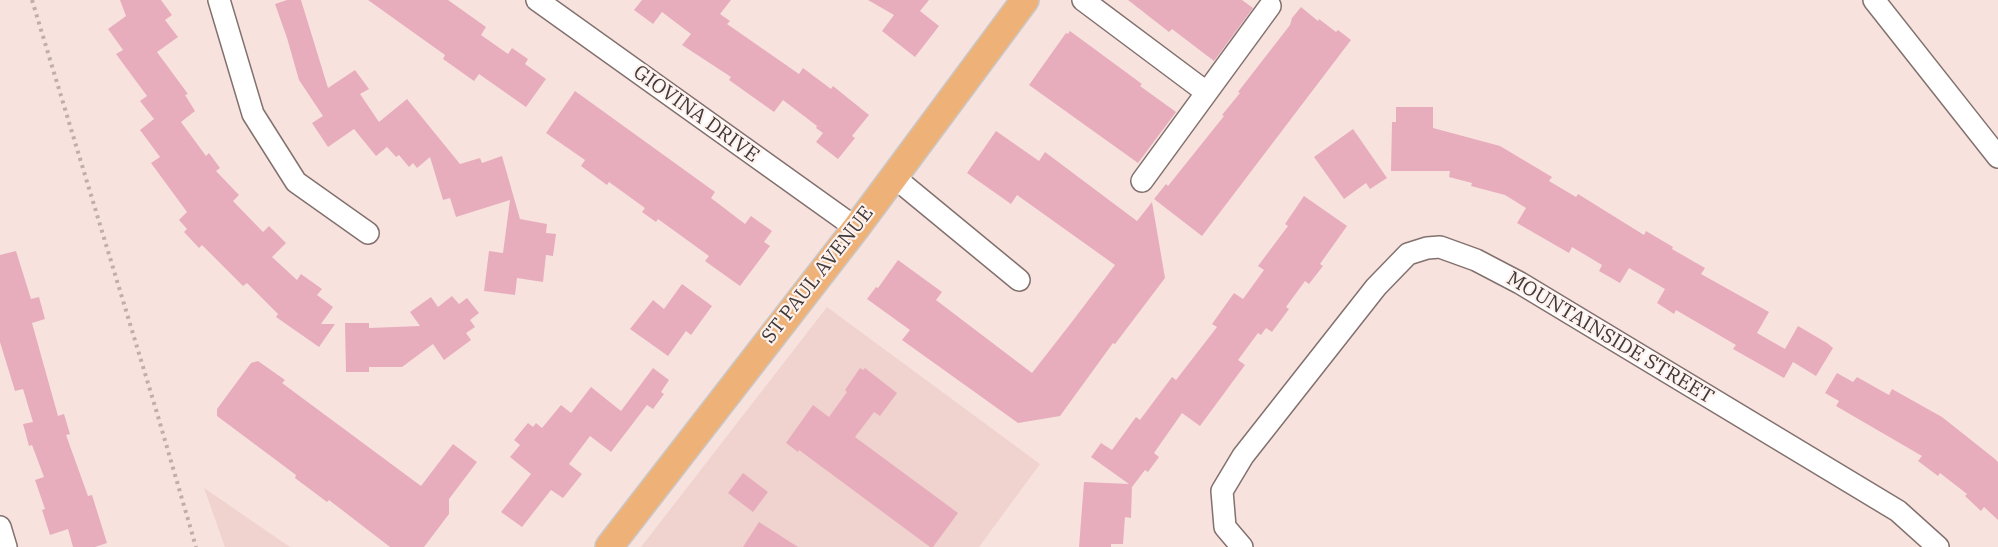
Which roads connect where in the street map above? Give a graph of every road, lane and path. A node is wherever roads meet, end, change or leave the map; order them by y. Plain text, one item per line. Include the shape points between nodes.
1 (32, 0) edge
2 (219, 0) edge
3 (537, 0) edge
4 (1025, 0) edge
5 (1083, 0) edge
6 (1874, 0) edge
7 (1270, 6) dead end
8 (1206, 92) junction
9 (1998, 157) edge
10 (894, 177) junction
11 (1142, 181) dead end
12 (856, 228) junction
13 (368, 233) dead end
14 (1019, 280) dead end
15 (0, 526) edge
16 (6, 547) edge
17 (196, 547) edge
18 (609, 547) edge
19 (1242, 547) edge
20 (1938, 547) edge

1 - 17 path
2 - 13 street via 253,114 296,182
3 - 12 street, GIOVINA DRIVE
4 - 10 main road, ST PAUL AVENUE
5 - 8 street
6 - 9 street
7 - 8 street
8 - 11 street
10 - 12 main road, ST PAUL AVENUE
10 - 14 street
12 - 18 main road, ST PAUL AVENUE
15 - 16 street
19 - 20 street, MOUNTAINSIDE STREET via 1225,527 1222,491 1243,456 1376,287 1408,254 1440,248 1476,260 1520,283 1898,511

